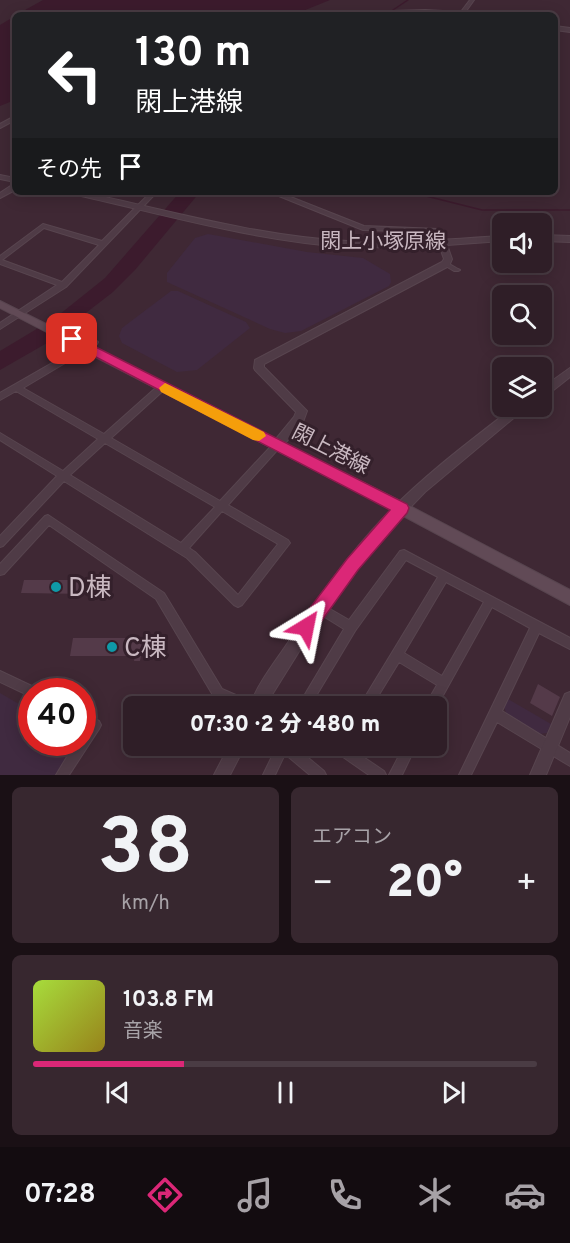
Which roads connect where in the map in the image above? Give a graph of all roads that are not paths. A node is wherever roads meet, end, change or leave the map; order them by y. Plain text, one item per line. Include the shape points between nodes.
1 (472, 0) edge
2 (463, 12) edge
3 (87, 195) edge
4 (151, 195) edge
5 (280, 195) edge
6 (141, 206) junction
7 (552, 238) edge
8 (570, 239) edge
9 (492, 240) edge
10 (442, 242) junction
11 (104, 244) junction
12 (0, 260) edge
13 (63, 285) junction
14 (0, 304) edge
15 (21, 314) junction
16 (0, 327) edge
17 (90, 344) junction
18 (570, 372) edge
19 (552, 386) edge
20 (162, 387) junction
21 (18, 388) junction
22 (0, 397) edge
23 (509, 417) edge
24 (0, 436) edge
25 (105, 438) junction
26 (277, 445) junction
27 (63, 476) junction
28 (221, 506) junction
29 (401, 508) junction
30 (0, 543) edge
31 (182, 549) junction
32 (0, 571) edge
33 (444, 576) junction
34 (570, 598) edge
35 (490, 601) junction
36 (319, 608) junction
37 (537, 626) junction
38 (351, 627) junction
39 (570, 644) edge
40 (397, 655) junction
41 (1, 679) edge
42 (444, 683) junction
43 (18, 686) edge
44 (225, 696) edge
45 (263, 696) edge
46 (310, 696) edge
47 (372, 696) edge
48 (437, 696) edge
49 (570, 699) edge
50 (495, 714) junction
51 (550, 747) junction
52 (75, 756) edge
53 (232, 756) edge
54 (279, 756) edge
55 (296, 756) edge
56 (354, 756) edge
57 (405, 756) edge
58 (570, 760) edge
59 (62, 775) edge
60 (222, 775) edge
61 (269, 775) edge
62 (320, 775) edge
63 (380, 775) edge
64 (395, 775) edge
65 (465, 775) edge
66 (538, 775) edge

1 - 2 street
3 - 6 street
4 - 6 street
5 - 10 street via 363,228 436,230
6 - 10 street, 閖上小塚原線 via 325,242
6 - 11 street
7 - 8 street
9 - 10 street, 閖上小塚原線
10 - 26 street via 451,267 259,362 259,368 302,411
11 - 12 street via 43,226
11 - 13 street
12 - 13 street
13 - 15 street
14 - 15 main road
15 - 16 street
15 - 17 main road, 閖上港線
17 - 20 main road, 閖上港線
17 - 21 street
18 - 19 street
20 - 25 street
20 - 26 main road, 閖上港線
21 - 22 street
21 - 25 street
23 - 29 street via 467,448
24 - 27 street
25 - 27 street
25 - 28 street
26 - 28 street
26 - 29 main road, 閖上港線
27 - 30 street
27 - 31 street
28 - 31 street
28 - 31 street via 285,543 238,602
29 - 34 main road, 閖上港線
29 - 36 street
32 - 44 street via 48,519 160,596 218,693
33 - 35 street
33 - 38 street via 404,554
33 - 40 street
35 - 37 street
35 - 42 street
36 - 38 street
36 - 45 street
37 - 39 street
37 - 50 street
38 - 46 street
40 - 42 street
40 - 47 street
41 - 43 street
42 - 48 street
49 - 51 street
50 - 51 street
50 - 65 street
51 - 58 street
51 - 66 street
52 - 59 street
53 - 60 street
54 - 61 street
55 - 62 street
56 - 63 street
57 - 64 street

